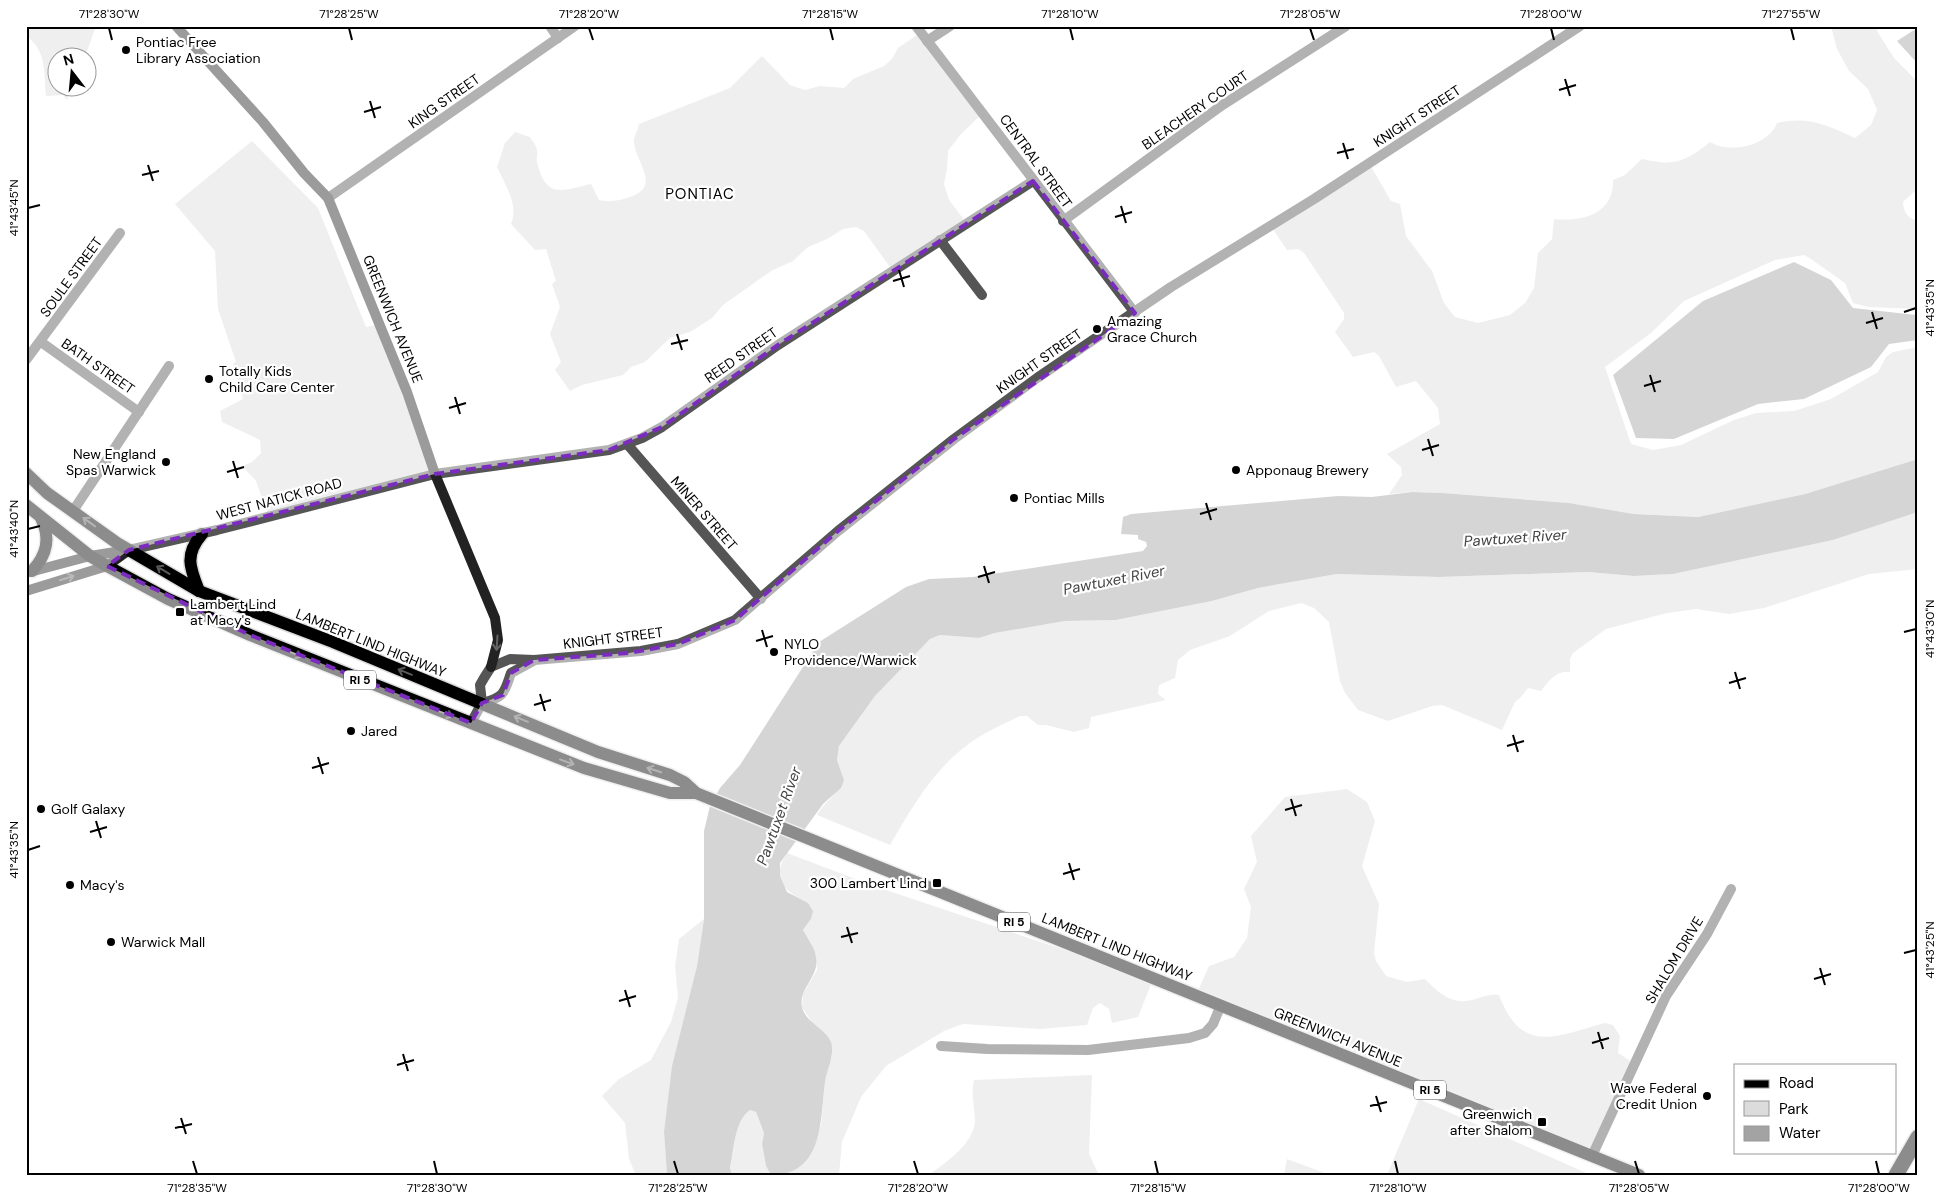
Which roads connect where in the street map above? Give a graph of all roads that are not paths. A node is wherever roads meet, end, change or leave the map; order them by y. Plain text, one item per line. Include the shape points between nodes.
1 (176, 26) edge
2 (550, 26) edge
3 (575, 26) edge
4 (916, 26) edge
5 (950, 26) edge
6 (1346, 26) edge
7 (1580, 26) edge
8 (558, 38) junction
9 (927, 41) junction
10 (1034, 181) junction
11 (328, 198) junction
12 (1063, 221) junction
13 (120, 233) dead end
14 (940, 240) junction
15 (982, 295) dead end
16 (1135, 313) junction
17 (41, 342) junction
18 (26, 360) edge
19 (169, 366) dead end
20 (139, 412) junction
21 (627, 444) junction
22 (26, 473) edge
23 (435, 474) junction
24 (26, 505) edge
25 (73, 511) junction
26 (40, 516) junction
27 (202, 534) junction
28 (129, 550) junction
29 (90, 556) junction
30 (108, 566) junction
31 (29, 572) edge
32 (26, 591) edge
33 (199, 591) junction
34 (761, 599) junction
35 (534, 660) junction
36 (491, 667) junction
37 (482, 704) junction
38 (471, 723) junction
39 (696, 793) junction
40 (1731, 889) dead end
41 (1221, 1005) junction
42 (941, 1046) dead end
43 (1918, 1137) edge
44 (1592, 1156) junction
45 (1639, 1175) edge
46 (1896, 1175) edge

1 - 11 street, GREENWICH AVENUE
2 - 8 street
3 - 8 street, KING STREET
4 - 9 street, CENTRAL STREET
5 - 9 street
6 - 12 street, BLEACHERY COURT via 1220,106
7 - 16 street, KNIGHT STREET
8 - 11 street, KING STREET
9 - 10 street, CENTRAL STREET
10 - 12 street, CENTRAL STREET
10 - 14 street, REED STREET
11 - 23 street, GREENWICH AVENUE via 407,392
12 - 16 street, CENTRAL STREET
13 - 17 street, SOULE STREET
14 - 15 street
14 - 21 street, REED STREET via 778,345 662,427
16 - 34 street, KNIGHT STREET via 1037,378 954,439 838,531
17 - 18 street, SOULE STREET
17 - 20 street, BATH STREET
19 - 20 street
20 - 25 street
21 - 23 street, REED STREET via 609,450
21 - 34 street, MINER STREET
22 - 25 main road, LAMBERT LIND HIGHWAY / RI 5
23 - 27 street, WEST NATICK ROAD
23 -> 36 street, GREENWICH AVENUE via 495,618 498,640
24 - 26 main road, LAMBERT LIND HIGHWAY / RI 5
28 -> 25 main road, LAMBERT LIND HIGHWAY / RI 5
26 - 29 main road, LAMBERT LIND HIGHWAY / RI 5
26 - 31 main road via 47,530 43,560
27 - 28 street, WEST NATICK ROAD
27 - 33 main road via 193,544 190,557 191,571
28 - 29 street, WEST NATICK ROAD
28 - 30 street, WEST NATICK ROAD
33 -> 28 main road, LAMBERT LIND HIGHWAY / RI 5
29 - 30 main road, LAMBERT LIND HIGHWAY / RI 5
29 - 31 street, WEST NATICK ROAD
32 -> 30 street, WEST NATICK ROAD
30 -> 38 main road, LAMBERT LIND HIGHWAY / RI 5 via 168,599 250,635
37 -> 33 main road, LAMBERT LIND HIGHWAY / RI 5
34 - 35 street, KNIGHT STREET via 735,620 678,644 629,653
35 - 36 street, KNIGHT STREET via 510,659
35 - 37 street, KNIGHT STREET via 511,672 503,695
36 - 37 street via 480,686
37 - 38 street
39 -> 37 main road, LAMBERT LIND HIGHWAY / RI 5 via 670,775 598,752
38 -> 39 main road, LAMBERT LIND HIGHWAY / RI 5 via 584,768 670,793
39 - 41 main road, LAMBERT LIND HIGHWAY / RI 5
40 - 44 street, SHALOM DRIVE via 1707,934 1666,996
41 - 42 street via 1205,1033 1188,1038 1088,1050
41 - 44 main road, GREENWICH AVENUE / RI 5
43 - 46 highway
44 - 45 main road, GREENWICH AVENUE / RI 5

